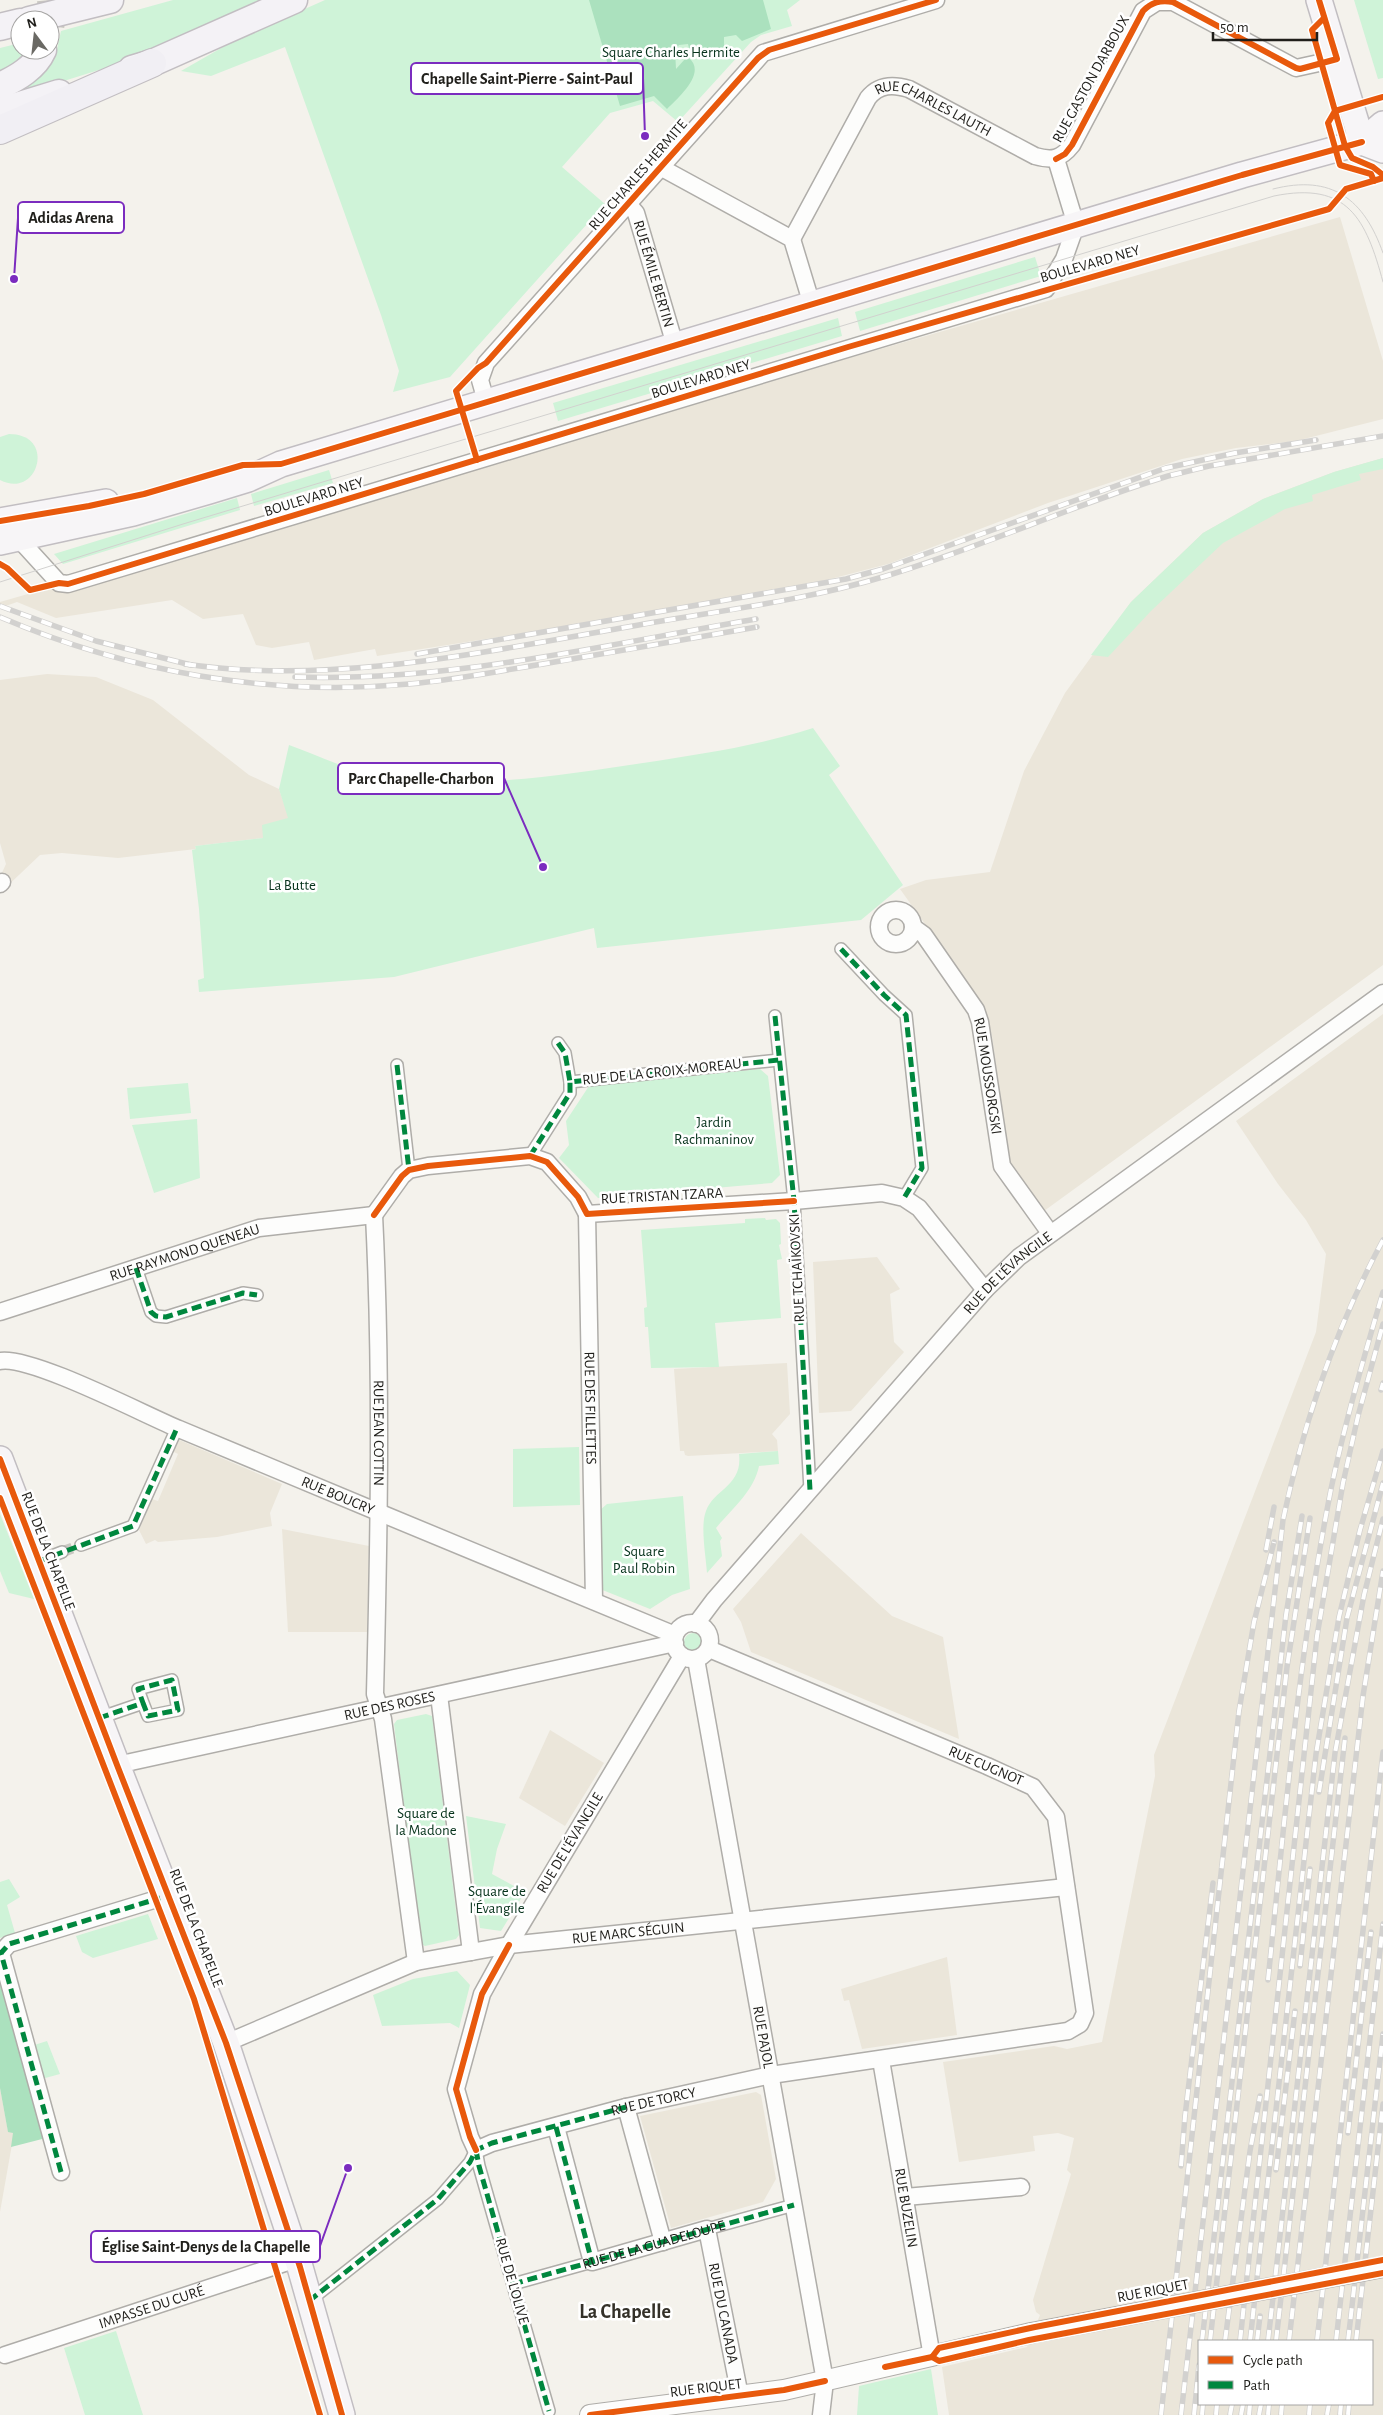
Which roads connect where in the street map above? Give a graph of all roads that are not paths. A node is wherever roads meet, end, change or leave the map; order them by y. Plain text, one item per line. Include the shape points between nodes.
1 (110, 0) edge
2 (294, 0) edge
3 (936, 0) edge
4 (1319, 0) edge
5 (60, 12) edge
6 (36, 60) edge
7 (1337, 60) junction
8 (152, 63) junction
9 (0, 86) edge
10 (0, 111) edge
11 (1383, 124) edge
12 (0, 130) edge
13 (1372, 146) edge
14 (1056, 159) junction
15 (660, 168) junction
16 (629, 205) junction
17 (1076, 225) junction
18 (792, 239) junction
19 (812, 305) junction
20 (675, 345) junction
21 (486, 402) junction
22 (281, 464) junction
23 (0, 521) edge
24 (9, 540) edge
25 (913, 927) dead end
26 (841, 949) dead end
27 (1383, 993) edge
28 (775, 1016) dead end
29 (558, 1042) dead end
30 (779, 1060) junction
31 (397, 1065) dead end
32 (570, 1082) junction
33 (530, 1156) junction
34 (409, 1170) junction
35 (904, 1198) junction
36 (794, 1201) junction
37 (587, 1214) junction
38 (374, 1216) junction
39 (1050, 1232) junction
40 (136, 1268) junction
41 (986, 1290) junction
42 (257, 1295) dead end
43 (0, 1312) edge
44 (0, 1361) edge
45 (177, 1428) junction
46 (0, 1459) edge
47 (810, 1490) junction
48 (379, 1512) junction
49 (81, 1545) tunnel mouth
50 (62, 1552) tunnel mouth
51 (39, 1561) junction
52 (594, 1601) junction
53 (696, 1624) junction
54 (687, 1649) junction
55 (439, 1695) junction
56 (143, 1703) dead end
57 (380, 1708) junction
58 (99, 1718) junction
59 (116, 1765) junction
60 (1066, 1887) junction
61 (170, 1895) junction
62 (744, 1921) junction
63 (509, 1945) junction
64 (471, 1952) junction
65 (416, 1962) junction
66 (1080, 2024) joint
67 (226, 2043) junction
68 (881, 2060) junction
69 (771, 2075) junction
70 (626, 2107) junction
71 (556, 2127) junction
72 (476, 2150) junction
73 (61, 2172) dead end
74 (1021, 2188) dead end
75 (906, 2197) junction
76 (794, 2205) junction
77 (708, 2229) junction
78 (663, 2242) junction
79 (297, 2259) junction
80 (592, 2262) junction
81 (1383, 2266) edge
82 (513, 2284) junction
83 (309, 2301) junction
84 (4, 2355) dead end
85 (932, 2356) junction
86 (825, 2381) junction
87 (740, 2396) junction
88 (549, 2411) dead end
89 (342, 2415) edge
90 (590, 2415) edge
91 (821, 2415) edge

1 - 5 highway
2 - 8 highway
3 - 15 street, RUE CHARLES HERMITE via 763,54
4 - 7 main road
6 - 9 highway via 23,73
7 - 13 main road
7 - 14 street, RUE GASTON DARBOUX via 1296,68 1173,2 1157,2 1143,11 1072,144 1065,154
8 - 10 highway
8 - 12 highway
11 - 13 main road
13 - 17 main road, BOULEVARD NEY via 1247,173
14 - 17 street
14 - 18 street, RUE CHARLES LAUTH via 1035,156 909,89 886,85 868,98
15 - 16 street, RUE CHARLES HERMITE
15 - 18 street
16 - 20 street, RUE ÉMILE BERTIN via 636,212
16 - 21 street, RUE CHARLES HERMITE via 486,363 480,380
17 - 19 main road, BOULEVARD NEY
17 - 24 street, BOULEVARD NEY via 1064,259 1046,289 68,584 59,583
18 - 19 street
19 - 20 main road, BOULEVARD NEY
20 - 21 main road, BOULEVARD NEY
21 - 22 main road, BOULEVARD NEY
22 - 23 main road, BOULEVARD NEY via 243,465 135,496
22 - 24 main road, BOULEVARD NEY via 248,479 134,513
25 - 39 street, RUE MOUSSORGSKI via 924,935 976,1010 1002,1166
26 - 35 street via 906,1015 922,1168
27 - 39 street, RUE DE L'ÉVANGILE
28 - 30 street, RUE TCHAÏKOVSKI
29 - 32 street via 565,1053
30 - 32 street, RUE DE LA CROIX-MOREAU
30 - 36 street, RUE TCHAÏKOVSKI
31 - 34 street
32 - 33 street, RUE DE LA CROIX-MOREAU via 570,1092
33 - 34 street
33 - 37 street, RUE TRISTAN TZARA via 547,1162 578,1197
34 - 38 street
35 - 36 street, RUE TRISTAN TZARA via 882,1193
35 - 41 street, RUE TRISTAN TZARA via 919,1208
36 - 37 street, RUE TRISTAN TZARA
36 - 47 street, RUE TCHAÏKOVSKI
37 - 52 street, RUE DES FILLETTES
38 - 40 street, RUE RAYMOND QUENEAU via 259,1228
38 - 48 street, RUE JEAN COTTIN via 379,1315
39 - 41 street, RUE DE L'ÉVANGILE
40 - 42 street via 151,1312 156,1316 166,1317 243,1293
40 - 43 street, RUE RAYMOND QUENEAU
41 - 47 street, RUE DE L'ÉVANGILE
44 - 45 street, RUE BOUCRY via 21,1363 68,1380
45 - 48 street, RUE BOUCRY
45 - 49 street via 132,1526
46 - 51 main road, RUE DE LA CHAPELLE
47 - 53 street, RUE DE L'ÉVANGILE
48 - 52 street, RUE BOUCRY
48 - 57 street, RUE JEAN COTTIN via 375,1694
50 - 51 street
51 - 58 main road, RUE DE LA CHAPELLE
52 - 54 street, RUE BOUCRY
53 - 54 street via 684,1626
53 - 54 street, RUE PAJOL via 710,1636
54 - 55 street, RUE DES ROSES
54 - 60 street, RUE CUGNOT via 1029,1784 1056,1817
54 - 62 street, RUE PAJOL
54 - 63 street, RUE DE L'ÉVANGILE
55 - 57 street, RUE DES ROSES
55 - 64 street
56 - 58 street
57 - 59 street, RUE DES ROSES
57 - 65 street, RUE JEAN COTTIN
58 - 59 main road, RUE DE LA CHAPELLE
59 - 61 main road, RUE DE LA CHAPELLE
60 - 62 street, RUE MARC SÉGUIN
60 - 66 street, RUE CUGNOT via 1085,2013
61 - 67 main road, RUE DE LA CHAPELLE
61 - 73 street via 9,1944 1,1954
62 - 63 street, RUE MARC SÉGUIN
62 - 69 street, RUE PAJOL
63 - 64 street, RUE MARC SÉGUIN
63 - 72 street, RUE DE L'ÉVANGILE via 482,1994 456,2089
64 - 65 street, RUE MARC SÉGUIN
65 - 67 street, RUE MARC SÉGUIN
66 - 68 street, RUE DE TORCY via 1068,2031
67 - 79 main road, RUE DE LA CHAPELLE
68 - 69 street, RUE DE TORCY
68 - 75 street, RUE BUZELIN
69 - 70 street, RUE DE TORCY
69 - 76 street, RUE PAJOL
70 - 71 street, RUE DE TORCY
70 - 78 street
71 - 72 street, RUE DE TORCY
71 - 80 street
72 - 82 street, RUE DE L'OLIVE
72 - 83 street via 470,2162 438,2199
74 - 75 street
75 - 85 street, RUE BUZELIN
76 - 77 street, RUE DE LA GUADELOUPE
76 - 86 street, RUE PAJOL
77 - 78 street, RUE DE LA GUADELOUPE
77 - 87 street, RUE DU CANADA
78 - 80 street, RUE DE LA GUADELOUPE
79 - 83 main road, RUE DE LA CHAPELLE
79 - 84 street, IMPASSE DU CURÉ
80 - 82 street, RUE DE LA GUADELOUPE
81 - 85 street, RUE RIQUET, bridge via 1031,2333
82 - 88 street, RUE DE L'OLIVE
83 - 89 main road, RUE DE LA CHAPELLE
85 - 86 street, RUE RIQUET
86 - 87 street, RUE RIQUET
86 - 91 street, RUE PAJOL
87 - 90 street, RUE RIQUET

